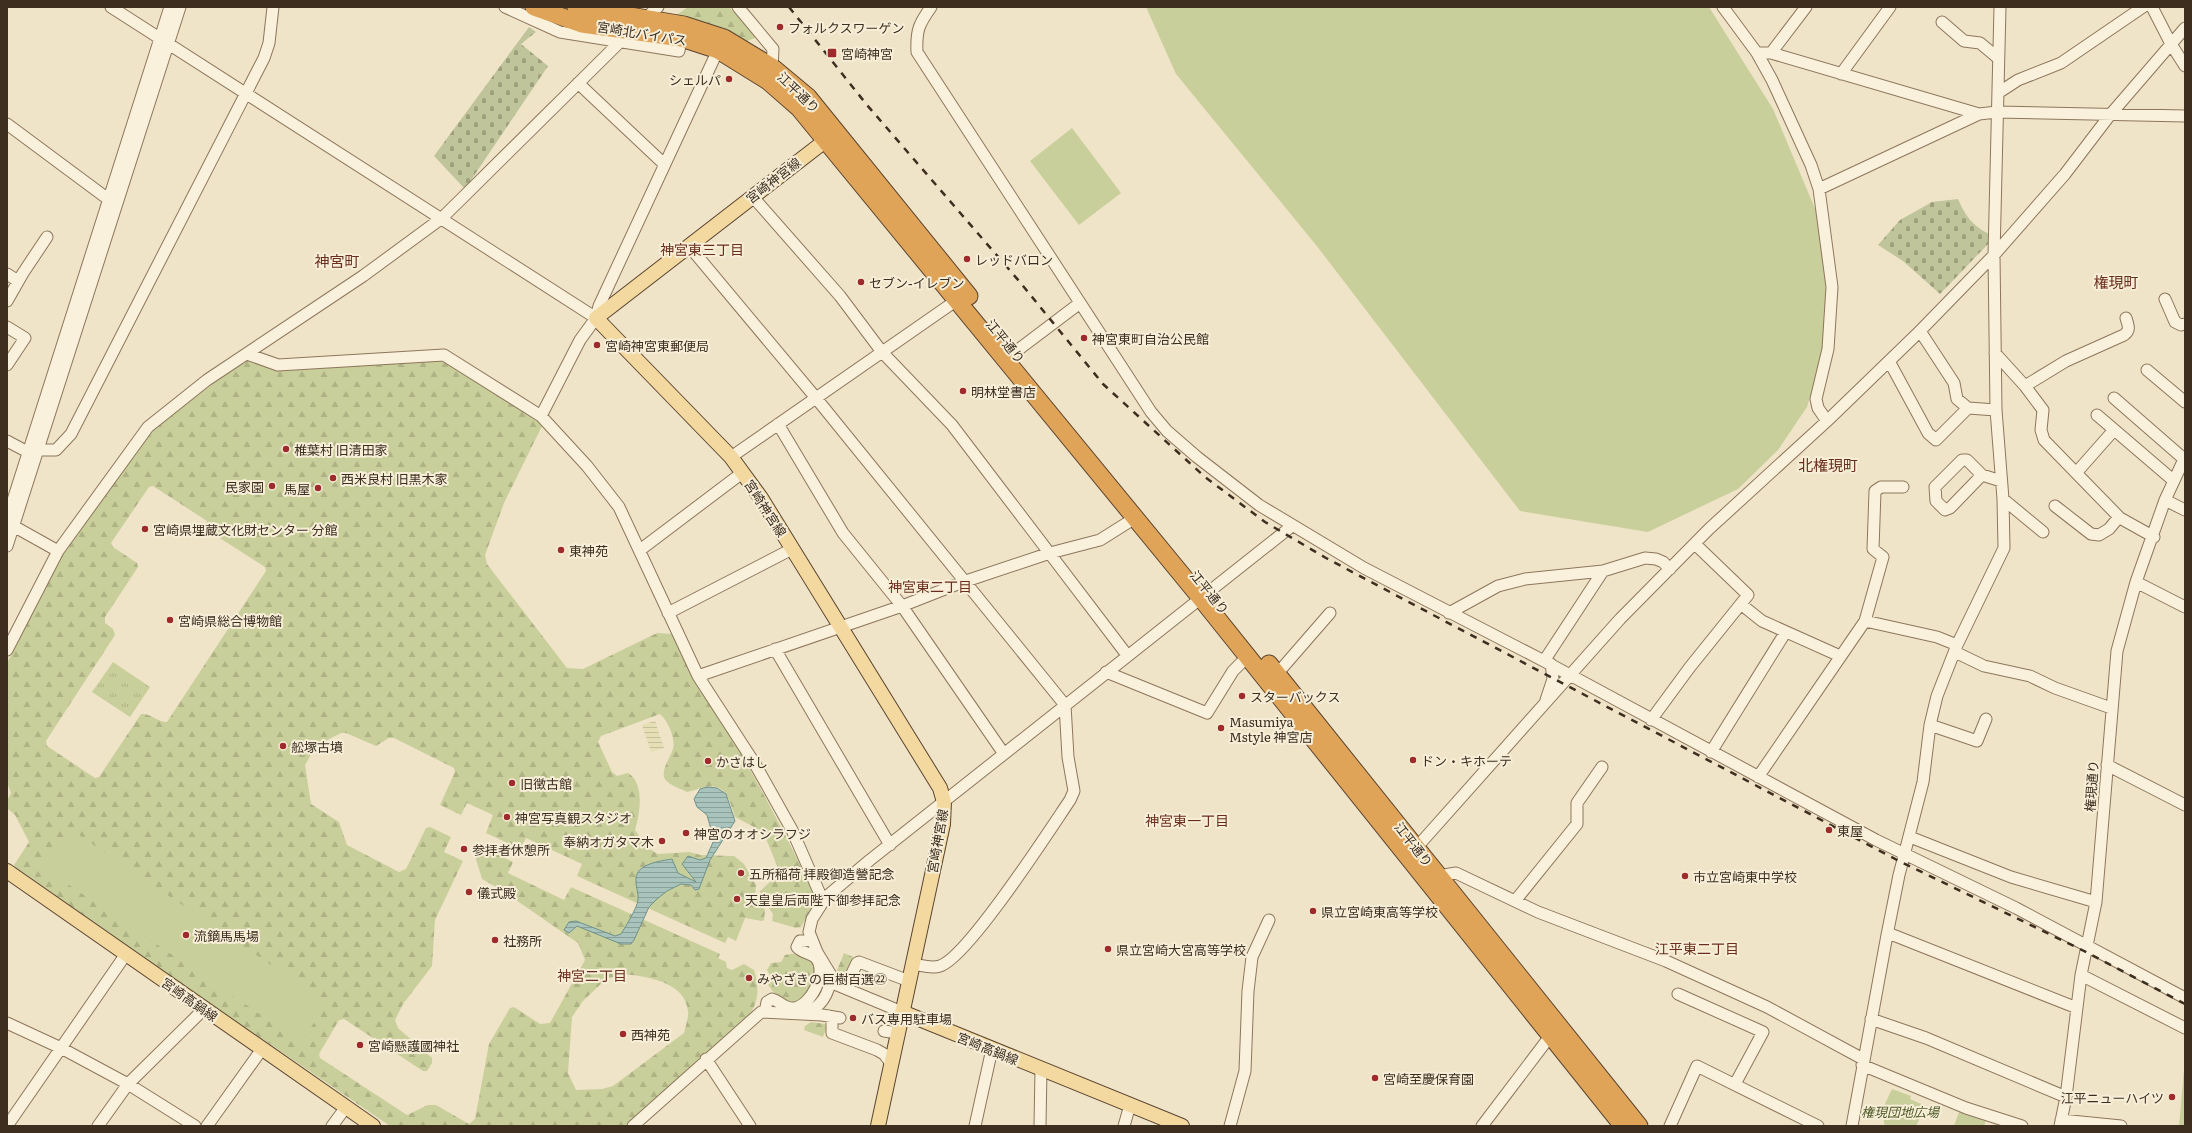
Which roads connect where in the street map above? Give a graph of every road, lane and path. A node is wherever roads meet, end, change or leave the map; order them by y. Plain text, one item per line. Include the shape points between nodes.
1 (111, 7) edge
2 (170, 7) edge
3 (180, 7) edge
4 (273, 7) edge
5 (505, 7) edge
6 (534, 7) edge
7 (577, 7) edge
8 (658, 7) edge
9 (738, 7) edge
10 (931, 7) edge
11 (1723, 7) edge
12 (1806, 7) edge
13 (1890, 7) edge
14 (2000, 7) edge
15 (2143, 7) edge
16 (2152, 7) edge
17 (644, 18) junction
18 (1942, 22) dead end
19 (2185, 28) edge
20 (632, 30) junction
21 (681, 38) junction
22 (165, 41) junction
23 (619, 43) junction
24 (2171, 44) junction
25 (718, 50) junction
26 (1757, 53) junction
27 (1771, 53) junction
28 (1998, 58) junction
29 (2185, 66) edge
30 (770, 74) junction
31 (1841, 74) junction
32 (578, 83) junction
33 (1998, 93) junction
34 (247, 94) junction
35 (1997, 112) junction
36 (1980, 114) junction
37 (2110, 115) junction
38 (2185, 116) edge
39 (7, 124) edge
40 (830, 136) junction
41 (664, 164) junction
42 (1819, 189) junction
43 (752, 197) junction
44 (108, 199) junction
45 (442, 218) junction
46 (48, 237) dead end
47 (689, 246) junction
48 (1994, 256) junction
49 (7, 274) edge
50 (18, 281) junction
51 (2165, 299) dead end
52 (7, 300) edge
53 (957, 300) junction
54 (1080, 302) junction
55 (596, 318) junction
56 (2126, 318) dead end
57 (2185, 324) edge
58 (7, 327) edge
59 (1920, 331) junction
60 (882, 352) junction
61 (1995, 353) junction
62 (247, 354) junction
63 (1010, 356) junction
64 (1889, 361) junction
65 (7, 365) edge
66 (2147, 370) dead end
67 (2025, 386) junction
68 (816, 398) junction
69 (2114, 398) dead end
70 (2185, 402) edge
71 (1968, 408) junction
72 (1996, 410) junction
73 (2097, 415) dead end
74 (541, 416) junction
75 (1827, 421) junction
76 (778, 424) junction
77 (2114, 430) junction
78 (9, 447) edge
79 (34, 450) junction
80 (731, 457) junction
81 (2184, 458) edge
82 (742, 473) junction
83 (2076, 473) junction
84 (1982, 475) junction
85 (2000, 481) junction
86 (2174, 481) junction
87 (1903, 487) dead end
88 (2003, 499) junction
89 (2166, 500) junction
90 (2054, 506) dead end
91 (2185, 510) edge
92 (2120, 517) junction
93 (1136, 518) junction
94 (9, 522) edge
95 (1292, 526) junction
96 (2043, 532) dead end
97 (2154, 537) junction
98 (1695, 544) junction
99 (7, 546) edge
100 (792, 549) junction
101 (58, 550) junction
102 (640, 550) junction
103 (1050, 554) junction
104 (1670, 569) junction
105 (1603, 571) junction
106 (963, 582) junction
107 (2136, 582) junction
108 (1204, 593) junction
109 (1742, 605) junction
110 (902, 606) junction
111 (2185, 607) edge
112 (668, 613) junction
113 (1330, 613) dead end
114 (1449, 613) junction
115 (1865, 621) junction
116 (839, 626) junction
117 (1785, 632) junction
118 (1956, 648) junction
119 (775, 649) junction
120 (7, 650) edge
121 (1127, 655) junction
122 (1248, 656) junction
123 (1840, 656) junction
124 (1547, 662) junction
125 (1106, 672) junction
126 (1277, 674) junction
127 (1571, 675) junction
128 (698, 676) junction
129 (1065, 705) junction
130 (1544, 706) junction
131 (2111, 708) junction
132 (1986, 719) dead end
133 (1651, 720) junction
134 (1930, 725) junction
135 (1711, 752) junction
136 (1004, 754) junction
137 (2107, 765) junction
138 (1602, 767) dead end
139 (1758, 777) junction
140 (944, 802) junction
141 (2185, 805) edge
142 (1910, 837) junction
143 (890, 845) junction
144 (1412, 851) junction
145 (1906, 855) junction
146 (8, 875) edge
147 (1438, 876) junction
148 (823, 901) junction
149 (1515, 901) junction
150 (2096, 902) junction
151 (1269, 920) dead end
152 (1888, 933) junction
153 (810, 936) junction
154 (2088, 947) junction
155 (126, 954) junction
156 (912, 964) junction
157 (2081, 975) junction
158 (909, 981) junction
159 (838, 983) junction
160 (1678, 994) dead end
161 (2185, 998) edge
162 (2077, 1008) junction
163 (204, 1009) junction
164 (768, 1012) junction
165 (902, 1012) junction
166 (804, 1014) junction
167 (829, 1016) junction
168 (840, 1018) dead end
169 (1872, 1019) junction
170 (7, 1023) edge
171 (2185, 1028) edge
172 (1554, 1031) junction
173 (61, 1048) junction
174 (262, 1049) junction
175 (992, 1050) junction
176 (706, 1059) junction
177 (1862, 1062) junction
178 (891, 1063) junction
179 (1041, 1069) junction
180 (128, 1084) junction
181 (1735, 1084) junction
182 (2066, 1097) junction
183 (1130, 1105) junction
184 (346, 1107) junction
185 (2061, 1123) edge
186 (746, 1125) edge
187 (7, 1126) edge
188 (98, 1126) edge
189 (195, 1126) edge
190 (207, 1126) edge
191 (332, 1126) edge
192 (373, 1126) edge
193 (633, 1126) edge
194 (878, 1126) edge
195 (975, 1126) edge
196 (1040, 1126) edge
197 (1124, 1126) edge
198 (1182, 1126) edge
199 (1230, 1126) edge
200 (1482, 1126) edge
201 (1623, 1126) edge
202 (1639, 1126) edge
203 (1670, 1126) edge
204 (1818, 1126) edge
205 (1852, 1126) edge
206 (2022, 1126) edge
207 (2121, 1126) edge

1 - 22 street
2 - 22 street
3 - 22 street
4 - 34 street via 264,58
5 - 23 street via 560,32
6 - 20 highway, 宮崎北バイパス via 582,24
7 - 17 highway, 宮崎北バイパス
8 - 17 street
9 - 30 street via 773,49
10 - 54 street via 917,32 917,52
11 - 26 street
12 - 27 street
13 - 31 street
14 - 28 street
15 - 33 street via 2061,63 2018,80
16 - 24 street
17 - 20 street
17 - 30 highway, 宮崎北バイパス via 684,25 724,38
18 - 28 street via 1964,41 1980,43
19 - 24 street
20 - 21 highway, 宮崎北バイパス
20 - 23 street
21 - 23 street via 679,51
21 - 25 highway, 宮崎北バイパス
22 - 34 street
22 - 44 street
22 - 79 street
23 - 32 street
24 - 29 street
24 - 37 street
25 - 30 highway, 宮崎北バイパス
25 - 41 street
26 - 27 street
26 - 42 street via 1808,158
27 - 31 street
28 - 33 street
30 - 40 highway, 江平通り via 808,97
31 - 36 street
32 - 41 street
32 - 45 street
33 - 35 street
34 - 45 street
34 - 79 street via 82,416 71,434 56,450
35 - 36 street
35 - 37 street
35 - 48 street
36 - 42 street
37 - 38 street
37 - 48 street via 2065,174
39 - 44 street
40 - 43 main road, 宮崎神宮線
40 - 53 highway, 江平通り
40 - 63 highway, 江平通り
41 - 55 street via 599,306
42 - 75 street via 1832,287 1828,349 1816,399 1818,408
43 - 47 main road, 宮崎神宮線
43 - 60 street via 840,296
44 - 79 street
45 - 55 street
45 - 62 street via 363,276
46 - 50 street
47 - 55 main road, 宮崎神宮線
47 - 68 street
48 - 59 street
48 - 61 street
49 - 50 street
50 - 52 street
51 - 57 street via 2175,322
53 - 60 street
53 - 63 highway, 江平通り
54 - 63 street
54 - 95 street via 1151,412 1167,431 1259,505
55 - 74 street via 580,340
55 - 80 main road, 宮崎神宮線
56 - 67 street via 2128,332 2066,361
58 - 65 street via 25,338
59 - 64 street
59 - 71 street via 1954,383 1957,399
60 - 68 street
60 - 103 street via 952,425
61 - 67 street
61 - 72 street
62 - 74 street via 278,365 444,355
62 - 101 street via 207,380 148,427
63 - 93 highway, 江平通り
63 - 108 highway, 江平通り
64 - 71 street via 1928,433 1936,440
64 - 75 street
66 - 70 street
67 - 83 street via 2043,410 2040,430 2044,440
68 - 76 street
68 - 106 street
69 - 81 street
71 - 72 street
72 - 85 street
73 - 77 street
74 - 102 street via 587,466 619,507
75 - 98 street
76 - 80 street
76 - 110 street via 843,533
77 - 83 street
77 - 86 street
78 - 79 street
79 - 94 street
80 - 82 main road, 宮崎神宮線
81 - 86 street, 権現通り
82 - 100 main road, 宮崎神宮線 via 761,498
82 - 102 street
83 - 92 street
84 - 84 street via 1967,460 1962,460 1935,488 1936,501 1944,510 1950,508
84 - 85 street
85 - 88 street
86 - 89 street, 権現通り
87 - 115 street via 1881,487 1875,491 1873,549 1883,557
88 - 96 street
88 - 118 street via 2004,548
89 - 91 street
89 - 97 street, 権現通り
90 - 92 street via 2091,534 2099,535
92 - 97 street
93 - 103 street via 1100,540
93 - 108 highway, 江平通り
94 - 99 street
94 - 101 street
95 - 108 street
95 - 114 street
97 - 107 street, 権現通り
98 - 104 street
98 - 109 street via 1748,596
100 - 112 street
100 - 116 main road, 宮崎神宮線
101 - 120 street
102 - 112 street
103 - 106 street
103 - 121 street
104 - 105 street via 1663,562 1645,558
104 - 127 street via 1620,619
105 - 114 street via 1525,580 1498,586
105 - 124 street
106 - 110 street
106 - 129 street
107 - 111 street
107 - 131 street, 権現通り via 2116,651
108 - 121 street
108 - 122 highway, 江平通り
108 - 126 highway, 江平通り
109 - 117 street via 1762,622
109 - 133 street via 1690,667
110 - 116 street
110 - 136 street
112 - 128 street
113 - 126 street
114 - 124 street
115 - 118 street via 1937,637
115 - 123 street
116 - 119 street
116 - 140 main road, 宮崎神宮線 via 940,788
117 - 123 street
117 - 135 street
118 - 131 street via 1984,666 2030,676
118 - 134 street via 1937,696
119 - 128 street
119 - 143 street
121 - 125 street
122 - 125 street via 1233,671 1207,713
122 - 144 highway, 江平通り
123 - 139 street
124 - 127 street
124 - 130 street via 1553,679
125 - 129 street
126 - 144 highway, 江平通り
127 - 130 street
127 - 133 street
128 - 148 street via 755,764 792,830
129 - 136 street
129 - 156 street via 1068,757 1074,791 1070,800 995,908 952,958 936,967
130 - 144 street
131 - 137 street, 権現通り
132 - 134 street via 1977,741
133 - 135 street
134 - 142 street via 1923,782
135 - 139 street
136 - 140 street
137 - 141 street
137 - 150 street, 権現通り
138 - 149 street via 1577,803 1577,824
139 - 145 street
140 - 143 street
140 - 156 main road, 宮崎神宮線 via 943,824
142 - 145 street
142 - 150 street via 2011,877
143 - 148 street
144 - 147 highway, 江平通り
144 - 172 highway, 江平通り
145 - 152 street via 1899,875
145 - 154 street via 2016,908
146 - 155 main road, 宮崎高鍋線
147 - 149 street via 1456,873
147 - 172 highway, 江平通り
148 - 153 street via 812,919
149 - 177 street via 1666,961 1767,1007
150 - 154 street, 権現通り
151 - 199 street via 1252,957 1245,1071
152 - 162 street
152 - 169 street
153 - 159 street
153 - 164 street via 800,941 797,947 815,957 818,963 819,977 809,999 802,1006 793,1008 787,1008 772,999 767,1002
154 - 157 street, 権現通り
154 - 161 street
155 - 163 main road, 宮崎高鍋線
155 - 173 street
156 - 158 main road, 宮崎神宮線
157 - 162 street, 権現通り
157 - 171 street
158 - 159 street via 859,962
158 - 165 main road, 宮崎神宮線
159 - 165 street
159 - 166 street via 830,987 824,1000 814,1010
160 - 181 street via 1763,1032
162 - 182 street, 権現通り
163 - 174 main road, 宮崎高鍋線
163 - 180 street
164 - 166 street
164 - 176 street via 759,1014
165 - 175 main road, 宮崎高鍋線
165 - 178 main road via 891,1032
166 - 167 street
167 - 168 street
167 - 178 street via 832,1020 832,1033 877,1050
169 - 177 street
169 - 182 street via 1926,1038
170 - 173 street
172 - 200 street
172 - 201 highway, 江平通り
172 - 202 highway, 江平通り
173 - 180 street
173 - 187 street
174 - 184 main road, 宮崎高鍋線
174 - 190 street
175 - 179 main road, 宮崎高鍋線
175 - 195 street
176 - 186 street
176 - 193 street
177 - 205 street
177 - 206 street via 1966,1108
178 - 194 main road
179 - 183 main road, 宮崎高鍋線
179 - 196 street
180 - 188 street
180 - 189 street
181 - 203 street via 1697,1066
181 - 204 street
182 - 185 street, 権現通り
183 - 197 street
183 - 198 main road, 宮崎高鍋線
184 - 191 street
184 - 192 main road, 宮崎高鍋線
185 - 207 street

